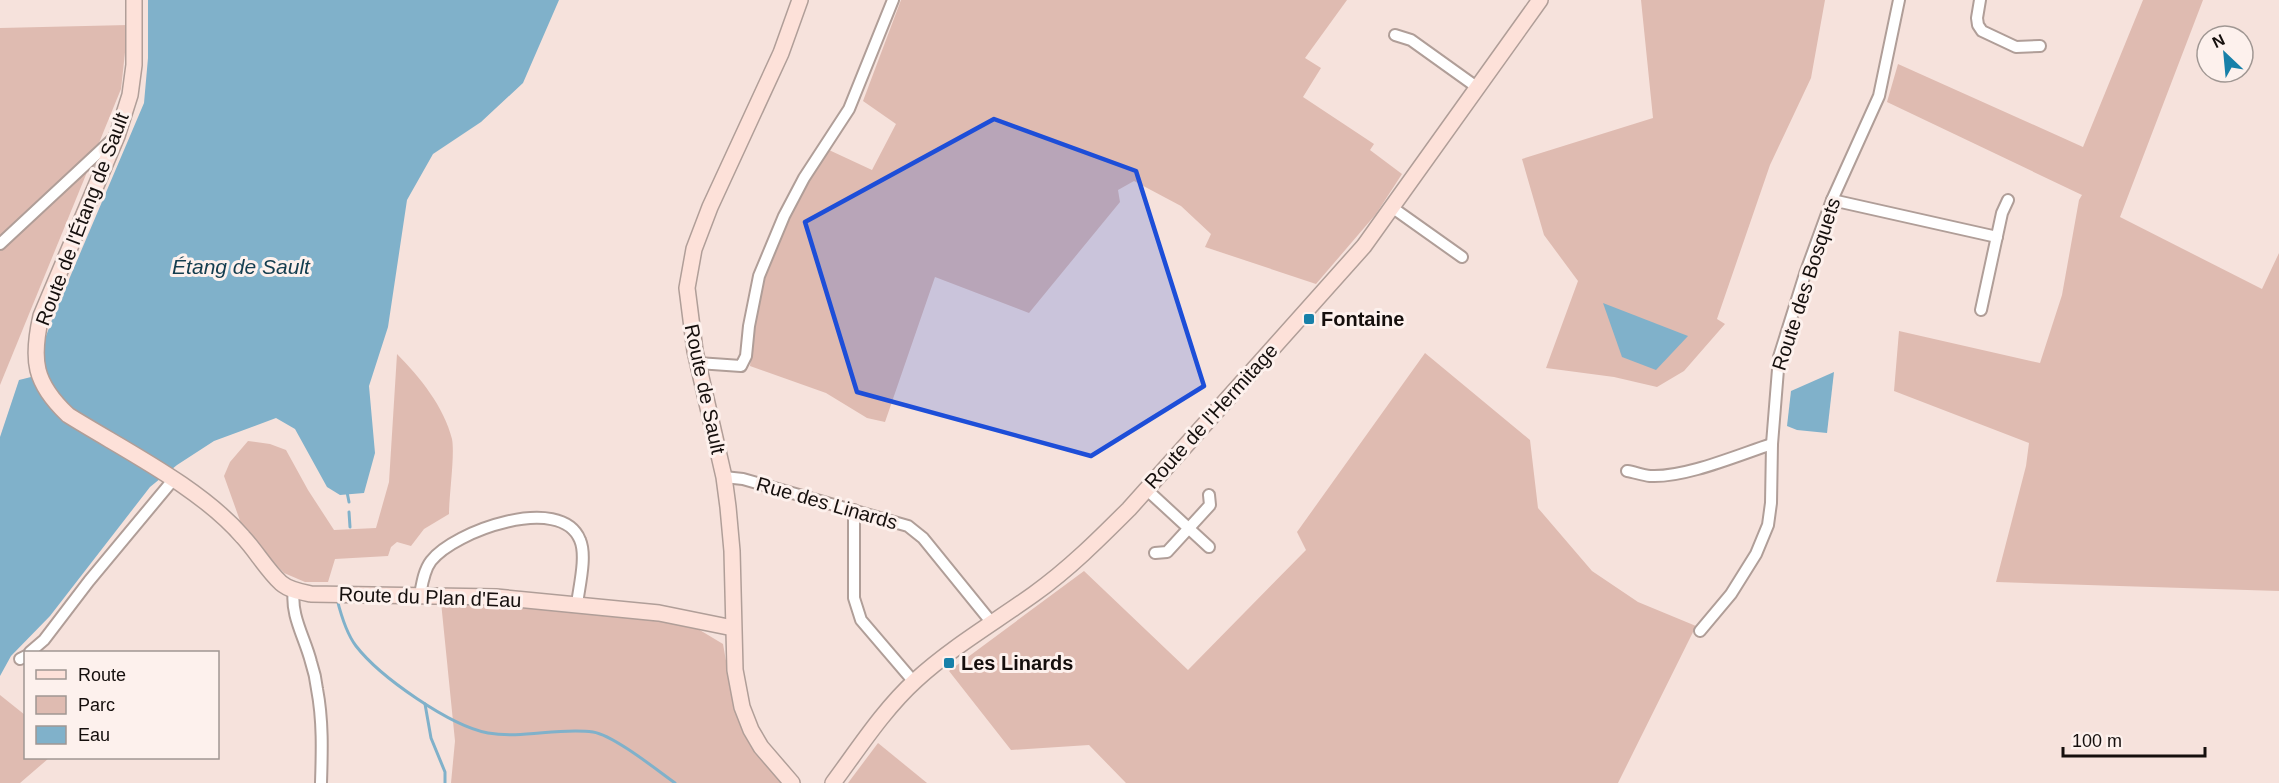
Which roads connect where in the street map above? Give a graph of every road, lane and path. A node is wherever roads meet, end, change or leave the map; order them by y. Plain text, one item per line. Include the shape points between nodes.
1 (134, 0) edge
2 (800, 0) edge
3 (893, 0) edge
4 (1540, 0) edge
5 (1899, 0) edge
6 (1980, 0) edge
7 (1395, 35) dead end
8 (2040, 46) dead end
9 (1478, 88) junction
10 (117, 136) junction
11 (1832, 200) junction
12 (2008, 200) dead end
13 (1393, 208) junction
14 (1996, 237) junction
15 (0, 244) edge
16 (1462, 257) dead end
17 (1981, 310) dead end
18 (698, 363) junction
19 (1772, 444) junction
20 (1627, 471) dead end
21 (724, 477) junction
22 (172, 479) junction
23 (1146, 489) junction
24 (1209, 495) dead end
25 (854, 510) junction
26 (1189, 527) junction
27 (1209, 547) dead end
28 (1155, 553) dead end
29 (294, 590) junction
30 (420, 595) junction
31 (577, 604) junction
32 (992, 623) junction
33 (733, 628) junction
34 (1700, 631) dead end
35 (31, 651) edge
36 (914, 682) junction
37 (321, 783) edge
38 (792, 783) edge
39 (833, 783) edge

1 - 10 street, Route de l'Étang de Sault via 134,65 130,95
2 - 18 street, Route de Sault via 781,53 694,249 687,288
3 - 18 street via 849,109 804,178 759,276 741,366
4 - 9 street, Route de l'Hermitage
5 - 11 street, Route des Bosquets via 1879,96
6 - 8 street via 1977,18 1982,31 2016,47
7 - 9 street via 1411,39
9 - 13 street, Route de l'Hermitage
10 - 15 street
10 - 22 street, Route de l'Étang de Sault via 41,316 35,356 44,387 68,415
11 - 14 street
11 - 19 street, Route des Bosquets via 1779,357
12 - 14 street
13 - 16 street
13 - 23 street, Route de l'Hermitage via 1364,246
14 - 17 street
18 - 21 street, Route de Sault
19 - 20 street via 1701,468 1650,476
19 - 34 street, Route des Bosquets via 1771,503 1763,539 1731,594
21 - 25 street, Rue des Linards
21 - 33 street, Route de Sault via 732,551
22 - 29 street via 231,524 282,583
22 - 35 street
23 - 26 street
23 - 32 street, Route de l'Hermitage via 1090,548
24 - 26 street via 1210,505
25 - 32 street, Rue des Linards via 916,531
25 - 36 street via 856,609
26 - 27 street
26 - 28 street via 1167,552
29 - 30 street, Route du Plan d'Eau via 311,594
29 - 37 street via 295,614 318,692 323,741
30 - 31 street, Route du Plan d'Eau
30 - 31 street via 431,560 454,542 525,518 550,518 570,525 581,541
31 - 33 street, Route du Plan d'Eau via 659,613
32 - 36 street, Route de l'Hermitage
33 - 38 street, Route de Sault via 735,669 751,730
36 - 39 street, Route de l'Hermitage

